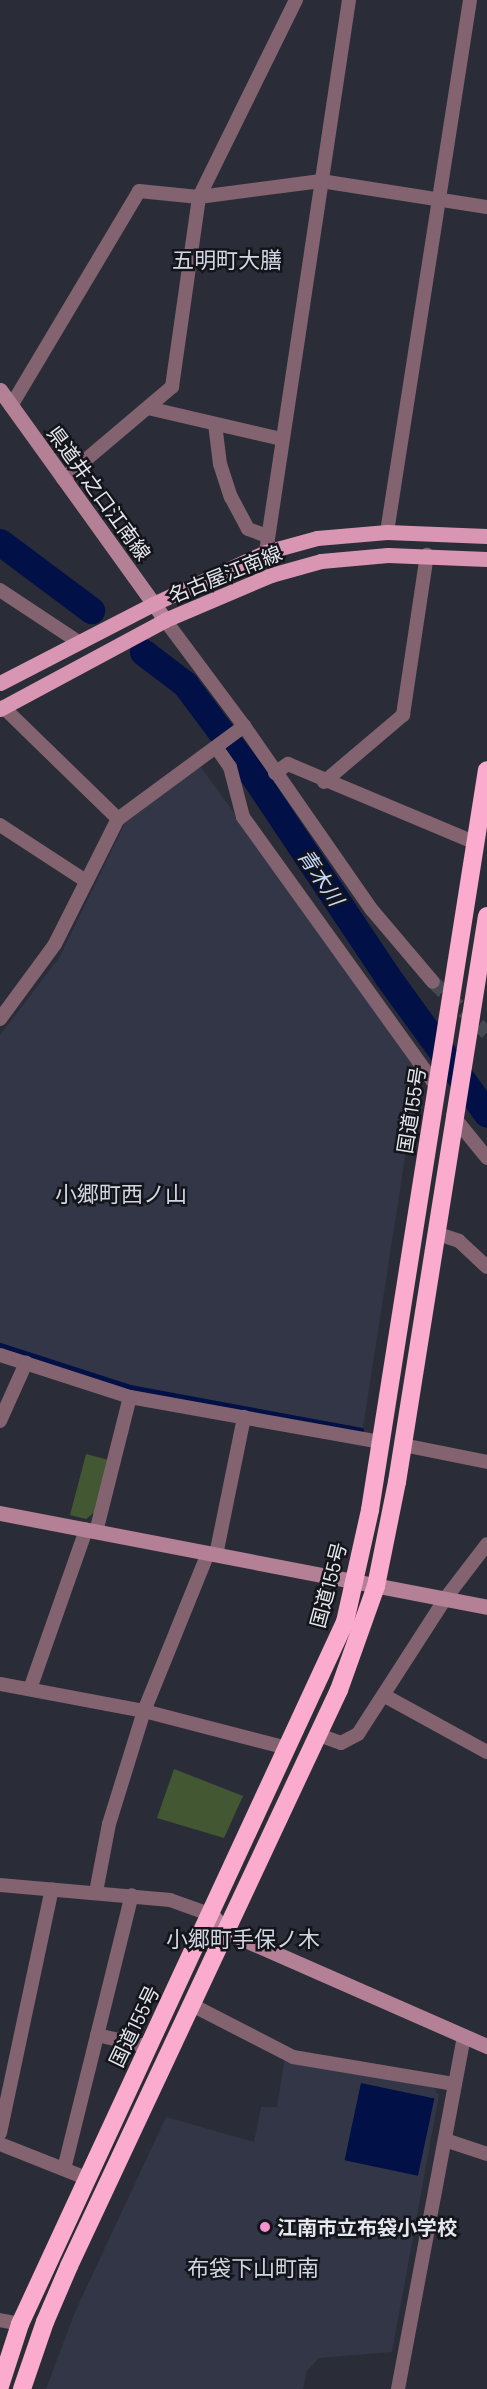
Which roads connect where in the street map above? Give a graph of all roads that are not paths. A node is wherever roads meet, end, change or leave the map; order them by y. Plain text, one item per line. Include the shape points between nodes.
1 (296, 0) edge
2 (349, 0) edge
3 (470, 0) edge
4 (321, 181) junction
5 (200, 197) junction
6 (439, 200) junction
7 (487, 207) edge
8 (0, 390) edge
9 (11, 406) junction
10 (148, 408) junction
11 (216, 424) junction
12 (281, 439) junction
13 (63, 479) junction
14 (387, 532) junction
15 (267, 536) junction
16 (487, 536) edge
17 (266, 552) junction
18 (427, 555) junction
19 (487, 559) edge
20 (0, 590) edge
21 (153, 604) junction
22 (165, 620) junction
23 (80, 643) junction
24 (0, 683) edge
25 (2, 708) edge
26 (240, 729) junction
27 (218, 745) junction
28 (487, 770) edge
29 (275, 772) junction
30 (324, 782) junction
31 (118, 819) junction
32 (0, 825) edge
33 (476, 843) junction
34 (86, 881) junction
35 (487, 916) edge
36 (433, 982) tunnel mouth
37 (3, 1012) edge
38 (438, 1085) junction
39 (454, 1111) junction
40 (487, 1158) edge
41 (435, 1233) junction
42 (487, 1267) edge
43 (0, 1355) edge
44 (26, 1363) junction
45 (130, 1397) junction
46 (244, 1417) junction
47 (0, 1421) edge
48 (380, 1442) junction
49 (403, 1445) junction
50 (487, 1462) edge
51 (0, 1513) edge
52 (91, 1531) junction
53 (487, 1544) edge
54 (212, 1554) junction
55 (354, 1581) junction
56 (376, 1586) junction
57 (445, 1599) junction
58 (487, 1607) edge
59 (0, 1684) edge
60 (30, 1689) junction
61 (385, 1696) junction
62 (144, 1711) junction
63 (319, 1735) junction
64 (286, 1748) junction
65 (487, 1752) edge
66 (0, 1885) edge
67 (52, 1889) junction
68 (96, 1892) junction
69 (132, 1895) junction
70 (212, 1915) junction
71 (227, 1932) junction
72 (192, 2005) junction
73 (97, 2035) junction
74 (464, 2037) junction
75 (487, 2046) edge
76 (149, 2047) junction
77 (6, 2078) edge
78 (455, 2084) junction
79 (0, 2133) edge
80 (445, 2140) junction
81 (0, 2144) edge
82 (487, 2154) edge
83 (64, 2169) junction
84 (86, 2178) junction
85 (0, 2320) edge
86 (20, 2324) junction
87 (0, 2386) edge
88 (22, 2389) edge
89 (398, 2389) edge

1 - 5 street
2 - 4 street
3 - 6 street
4 - 5 street
4 - 6 street
4 - 12 street
5 - 9 street via 139,191
5 - 10 street via 172,387
6 - 7 street
6 - 14 street
8 - 9 street, 県道井之口江南線
9 - 13 street, 県道井之口江南線
10 - 11 street
10 - 13 street
11 - 12 street
11 - 15 street via 220,464 231,497 248,529
12 - 15 street
13 - 21 street, 県道井之口江南線
14 - 16 main road, 名古屋江南線
14 - 17 main road, 名古屋江南線 via 317,538
15 - 17 street
17 - 21 main road, 名古屋江南線
18 - 19 main road, 名古屋江南線
18 - 22 main road, 名古屋江南線 via 321,561 271,575
18 - 30 street via 403,715
20 - 23 street
21 - 22 street, 県道井之口江南線
21 - 23 main road, 名古屋江南線
22 - 25 main road, 名古屋江南線
22 - 26 street
23 - 24 main road, 名古屋江南線
25 - 31 street
26 - 27 street
26 - 29 street
27 - 31 street
27 - 38 street via 230,767 243,818
28 - 33 highway, 国道155号
29 - 30 street via 288,764
29 - 36 street via 372,910
30 - 33 street
31 - 34 street
32 - 34 street
33 - 38 highway, 国道155号
34 - 37 street via 55,944
35 - 39 highway
38 - 48 highway, 国道155号
39 - 40 street
39 - 41 highway
41 - 42 street via 459,1241
41 - 49 highway
43 - 44 street
44 - 45 street
44 - 47 street
45 - 46 street
45 - 52 street
46 - 48 street
46 - 54 street
48 - 55 highway, 国道155号
49 - 50 street
49 - 56 highway
51 - 52 street
52 - 54 street
52 - 60 street
53 - 57 street
54 - 55 street
54 - 62 street
55 - 56 street
55 - 64 highway, 国道155号 via 345,1622
56 - 57 street
56 - 63 highway
57 - 58 street
57 - 61 street
59 - 60 street
60 - 62 street
61 - 63 street via 350,1740 340,1743
61 - 65 street
62 - 64 street
62 - 68 street via 109,1824
63 - 71 highway
64 - 70 highway, 国道155号
66 - 67 street
67 - 68 street
67 - 77 street
68 - 69 street
69 - 70 street via 170,1900
69 - 73 street
70 - 71 street
70 - 76 highway, 国道155号
71 - 72 highway
71 - 74 street
72 - 78 street via 293,2056
72 - 88 highway via 65,2276
73 - 76 street
73 - 83 street
74 - 75 street
74 - 78 street
76 - 84 highway, 国道155号
77 - 79 street
78 - 80 street
80 - 82 street
80 - 89 street
81 - 83 street
83 - 84 street
84 - 86 highway, 国道155号
85 - 86 street
86 - 87 highway, 国道155号

